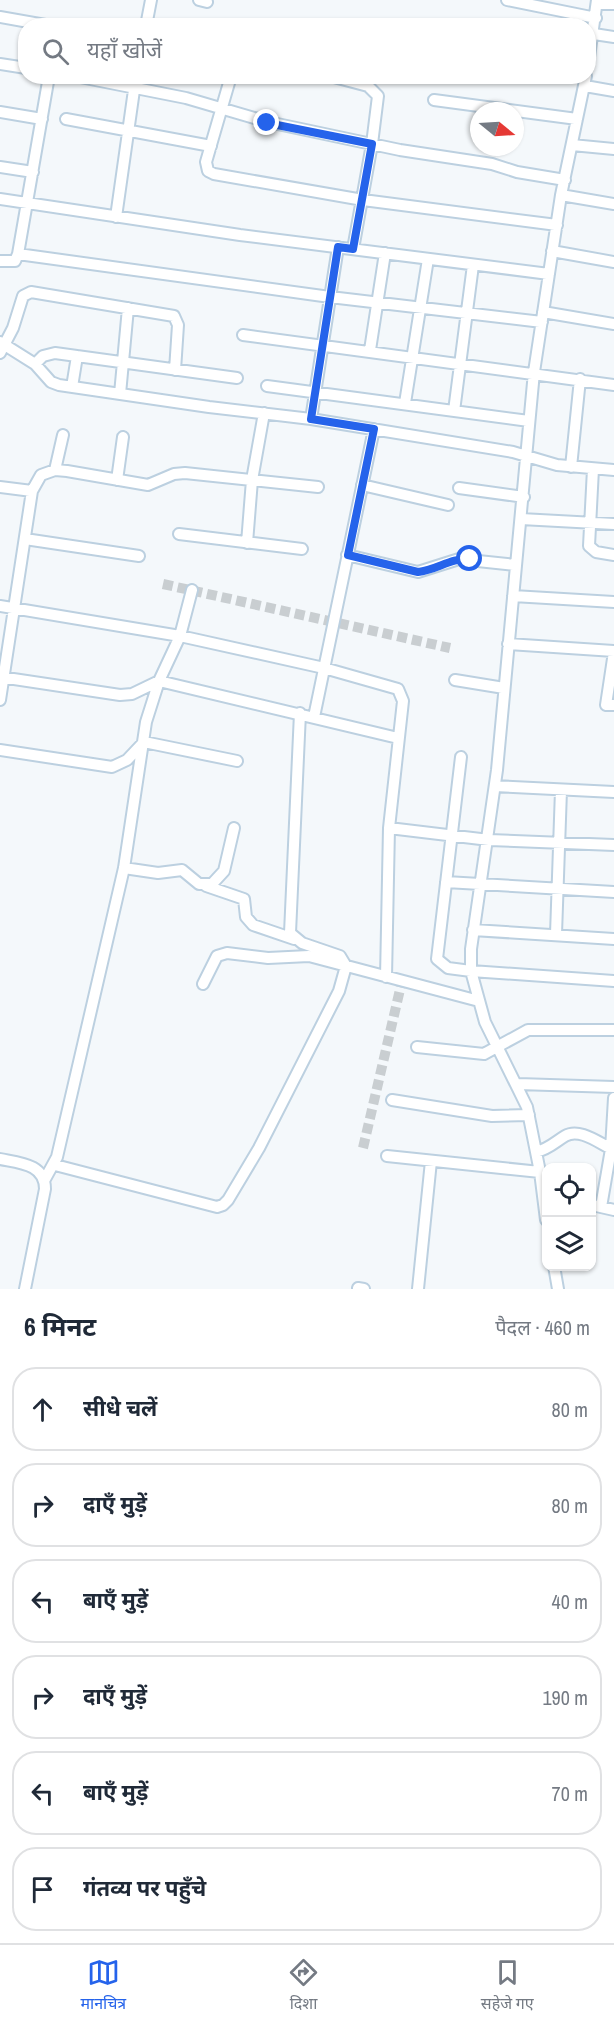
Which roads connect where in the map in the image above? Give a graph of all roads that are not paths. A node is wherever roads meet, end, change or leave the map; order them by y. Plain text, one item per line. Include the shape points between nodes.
1 (151, 0) edge
2 (507, 0) edge
3 (597, 2) edge
4 (614, 4) edge
5 (0, 17) edge
6 (148, 18) edge
7 (596, 18) joint
8 (18, 20) edge
9 (596, 34) edge
10 (614, 37) edge
11 (0, 64) edge
12 (18, 67) edge
13 (48, 84) edge
14 (135, 84) edge
15 (144, 84) edge
16 (229, 84) edge
17 (360, 84) edge
18 (584, 84) edge
19 (594, 84) edge
20 (614, 91) edge
21 (434, 100) dead end
22 (222, 111) junction
23 (0, 112) edge
24 (42, 119) junction
25 (66, 119) dead end
26 (577, 119) junction
27 (127, 130) junction
28 (372, 144) junction
29 (572, 145) junction
30 (211, 146) junction
31 (614, 149) edge
32 (0, 166) edge
33 (33, 172) junction
34 (565, 180) junction
35 (561, 195) junction
36 (0, 199) edge
37 (363, 200) junction
38 (28, 203) junction
39 (614, 204) edge
40 (116, 217) junction
41 (557, 225) junction
42 (338, 247) junction
43 (353, 249) junction
44 (552, 250) junction
45 (385, 253) junction
46 (18, 254) junction
47 (428, 259) junction
48 (0, 261) edge
49 (614, 262) edge
50 (473, 265) junction
51 (549, 274) junction
52 (330, 297) junction
53 (377, 303) junction
54 (128, 308) junction
55 (420, 308) junction
56 (467, 313) junction
57 (543, 317) junction
58 (614, 324) edge
59 (243, 335) dead end
60 (323, 346) junction
61 (2, 347) edge
62 (370, 351) junction
63 (77, 356) junction
64 (414, 357) junction
65 (125, 363) junction
66 (460, 363) junction
67 (35, 364) junction
68 (175, 370) junction
69 (534, 372) junction
70 (237, 378) dead end
71 (580, 379) junction
72 (614, 384) edge
73 (267, 386) dead end
74 (72, 387) junction
75 (315, 393) junction
76 (120, 394) junction
77 (405, 403) junction
78 (454, 411) junction
79 (264, 413) junction
80 (311, 419) junction
81 (529, 422) junction
82 (374, 429) junction
83 (63, 435) dead end
84 (123, 437) dead end
85 (526, 455) junction
86 (572, 467) junction
87 (593, 469) junction
88 (55, 470) junction
89 (614, 470) edge
90 (117, 480) junction
91 (252, 480) junction
92 (362, 485) junction
93 (0, 487) edge
94 (318, 487) dead end
95 (459, 488) dead end
96 (32, 491) junction
97 (524, 497) junction
98 (448, 505) dead end
99 (521, 519) junction
100 (590, 523) junction
101 (614, 524) edge
102 (179, 534) dead end
103 (25, 539) junction
104 (247, 543) junction
105 (302, 549) dead end
106 (348, 555) junction
107 (614, 555) edge
108 (139, 556) dead end
109 (516, 565) junction
110 (192, 590) dead end
111 (513, 596) junction
112 (614, 602) edge
113 (0, 606) edge
114 (15, 608) junction
115 (180, 636) junction
116 (508, 644) junction
117 (614, 652) edge
118 (324, 668) junction
119 (2, 678) edge
120 (455, 680) dead end
121 (159, 681) junction
122 (504, 688) junction
123 (0, 700) edge
124 (614, 705) edge
125 (300, 714) junction
126 (314, 717) junction
127 (398, 738) junction
128 (144, 742) junction
129 (0, 750) edge
130 (461, 757) dead end
131 (237, 760) dead end
132 (495, 786) junction
133 (561, 790) junction
134 (614, 792) edge
135 (234, 828) dead end
136 (389, 828) junction
137 (452, 835) junction
138 (489, 840) junction
139 (559, 843) junction
140 (614, 845) edge
141 (124, 868) junction
142 (446, 882) junction
143 (478, 884) junction
144 (206, 886) junction
145 (558, 888) junction
146 (614, 892) edge
147 (472, 930) junction
148 (556, 934) junction
149 (294, 939) junction
150 (614, 939) edge
151 (346, 966) junction
152 (471, 971) junction
153 (386, 977) junction
154 (614, 981) edge
155 (204, 984) dead end
156 (478, 1001) junction
157 (614, 1030) edge
158 (417, 1047) dead end
159 (498, 1048) junction
160 (518, 1084) junction
161 (614, 1087) edge
162 (614, 1098) edge
163 (392, 1100) dead end
164 (529, 1115) junction
165 (612, 1149) edge
166 (536, 1152) junction
167 (387, 1156) dead end
168 (0, 1159) edge
169 (431, 1161) junction
170 (55, 1165) junction
171 (540, 1172) junction
172 (45, 1179) junction
173 (542, 1180) edge
174 (596, 1206) edge
175 (614, 1210) edge
176 (555, 1271) edge
177 (25, 1289) edge
178 (418, 1289) edge
179 (558, 1289) edge

1 - 6 street
2 - 7 street
3 - 4 street
3 - 7 street
5 - 8 street
9 - 10 street
11 - 12 street
13 - 24 street
14 - 27 street
15 - 22 street
16 - 22 street
17 - 28 street via 375,90 378,105
18 - 26 street
19 - 20 street
21 - 26 street
22 - 28 street
22 - 30 street
23 - 24 street
24 - 33 street
25 - 27 street
26 - 29 street
27 - 30 street
27 - 40 street
28 - 34 street
28 - 37 street
29 - 31 street
29 - 34 street
30 - 37 street via 206,167 214,174
32 - 33 street
33 - 38 street
34 - 35 street
35 - 39 street
35 - 41 street
36 - 38 street
37 - 41 street
37 - 43 street
38 - 40 street
38 - 46 street
40 - 42 street
41 - 44 street
42 - 43 street
42 - 52 street
43 - 45 street
44 - 49 street
44 - 51 street
45 - 47 street
45 - 53 street
46 - 48 street via 15,261
46 - 52 street
47 - 50 street
47 - 55 street
50 - 51 street
50 - 56 street
51 - 57 street
52 - 53 street
52 - 60 street
53 - 55 street
53 - 62 street
54 - 61 street via 26,293
54 - 65 street
54 - 68 street via 177,319
55 - 56 street
55 - 64 street
56 - 57 street
56 - 66 street
57 - 58 street
57 - 69 street
59 - 60 street
60 - 62 street
60 - 75 street
61 - 67 street
62 - 64 street
63 - 65 street
63 - 67 street via 48,354
63 - 74 street
64 - 66 street
64 - 77 street
65 - 68 street
65 - 76 street
66 - 69 street
66 - 78 street
67 - 74 street via 51,382
68 - 70 street
69 - 71 street
69 - 81 street
71 - 72 street
71 - 86 street
73 - 75 street
74 - 76 street
75 - 77 street
75 - 80 street
76 - 79 street
77 - 78 street
78 - 81 street
79 - 80 street
79 - 91 street
80 - 82 street
81 - 85 street
82 - 85 street
82 - 92 street
83 - 88 street
84 - 90 street
85 - 86 street
85 - 97 street
86 - 87 street
87 - 89 street
87 - 100 street
88 - 90 street
88 - 96 street via 41,475
90 - 91 street via 148,484 185,473
91 - 94 street
91 - 104 street
92 - 98 street
92 - 106 street
93 - 96 street
95 - 97 street
96 - 103 street
97 - 99 street
99 - 100 street
99 - 109 street
100 - 101 street
100 - 107 street via 591,550
102 - 104 street
103 - 108 street
103 - 114 street
104 - 105 street
106 - 109 street via 418,572 459,559
106 - 118 street
109 - 111 street
110 - 115 street
111 - 112 street
111 - 116 street
113 - 114 street
114 - 115 street
114 - 119 street
115 - 118 street
115 - 121 street
116 - 117 street
116 - 122 street
117 - 124 street via 606,705
118 - 126 street
118 - 127 street via 398,689 403,701
119 - 121 street via 120,695 132,694
119 - 123 street
120 - 122 street
121 - 125 street
121 - 128 street
122 - 132 street
125 - 126 street
125 - 149 street via 290,933
126 - 127 street
127 - 136 street
128 - 129 street via 127,760 112,768
128 - 131 street
128 - 141 street
130 - 137 street
132 - 133 street
132 - 138 street
133 - 134 street
133 - 139 street
135 - 144 street via 224,871
136 - 137 street
136 - 153 street
137 - 138 street
137 - 142 street
138 - 139 street
138 - 143 street
139 - 140 street
139 - 145 street
141 - 144 street via 158,873 182,870
141 - 170 street
142 - 143 street
142 - 152 street via 437,959 448,968
143 - 145 street
143 - 147 street
144 - 149 street via 244,900 246,917 253,925
145 - 146 street
145 - 148 street
147 - 148 street
147 - 152 street
148 - 150 street
149 - 151 street via 340,956
151 - 153 street
151 - 155 street via 309,956 268,958 228,952 217,956
151 - 170 street via 339,991 286,1097 223,1205 208,1206
152 - 154 street
152 - 156 street
153 - 156 street
156 - 159 street
157 - 159 street via 528,1029
158 - 159 street via 484,1054
159 - 160 street
160 - 161 street
160 - 164 street
162 - 165 street
163 - 164 street via 492,1116
164 - 166 street
165 - 166 street via 574,1133 549,1149
165 - 174 street
166 - 171 street
167 - 169 street
168 - 172 street via 28,1165
169 - 171 street
169 - 178 street
170 - 172 street
171 - 173 street
172 - 177 street
174 - 175 street
176 - 179 street

